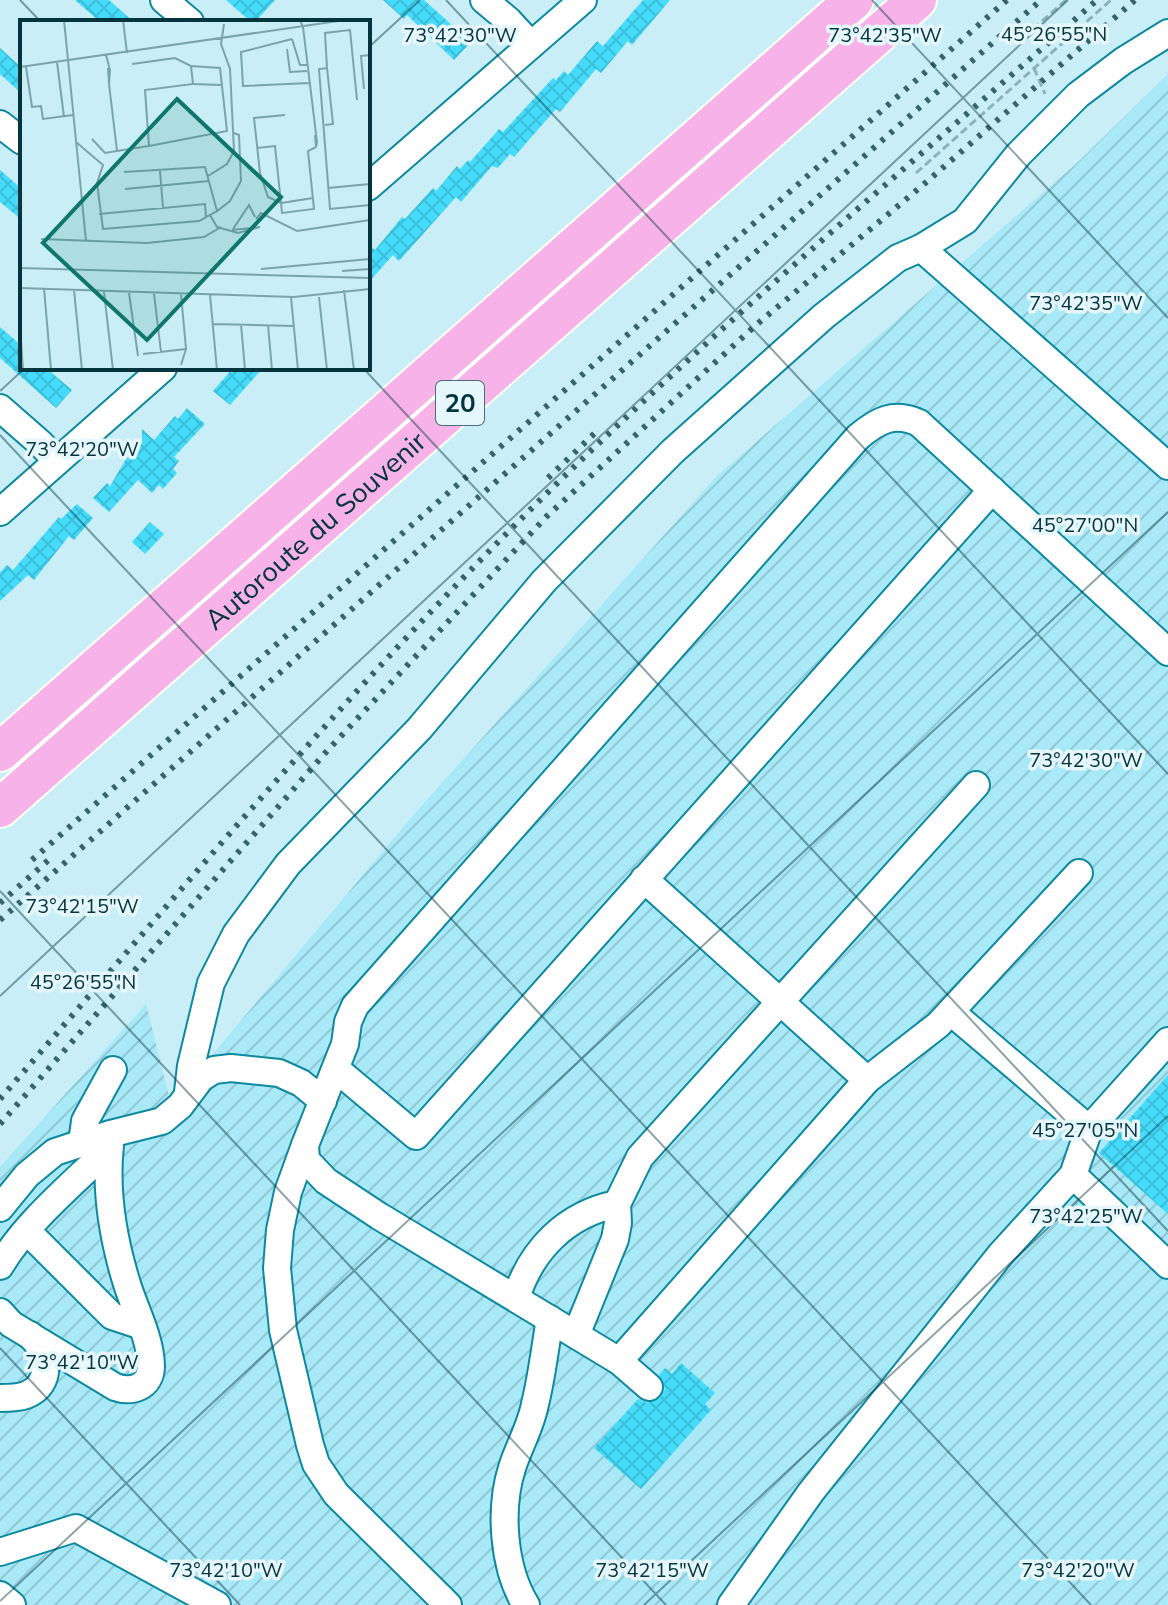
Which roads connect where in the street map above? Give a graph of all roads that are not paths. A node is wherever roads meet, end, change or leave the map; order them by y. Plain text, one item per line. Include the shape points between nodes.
1 (164, 0) edge
2 (484, 0) edge
3 (583, 0) edge
4 (854, 0) edge
5 (917, 0) edge
6 (188, 20) edge
7 (1168, 33) edge
8 (531, 45) junction
9 (0, 124) edge
10 (20, 139) edge
11 (370, 180) edge
12 (921, 248) junction
13 (161, 370) edge
14 (0, 408) edge
15 (57, 461) junction
16 (1168, 466) edge
17 (992, 490) junction
18 (0, 512) edge
19 (1168, 652) edge
20 (0, 752) edge
21 (976, 785) dead end
22 (0, 808) edge
23 (1079, 873) dead end
24 (644, 879) junction
25 (779, 1001) junction
26 (951, 1012) junction
27 (1168, 1041) edge
28 (336, 1069) junction
29 (113, 1070) dead end
30 (867, 1080) junction
31 (188, 1092) junction
32 (323, 1101) junction
33 (1089, 1129) junction
34 (110, 1139) junction
35 (82, 1143) junction
36 (305, 1145) junction
37 (1073, 1175) junction
38 (326, 1181) junction
39 (288, 1192) junction
40 (617, 1204) junction
41 (0, 1208) edge
42 (27, 1231) junction
43 (1168, 1265) edge
44 (0, 1266) edge
45 (516, 1298) junction
46 (0, 1312) edge
47 (550, 1319) junction
48 (142, 1326) junction
49 (28, 1332) junction
50 (576, 1335) junction
51 (619, 1361) junction
52 (649, 1387) dead end
53 (0, 1398) edge
54 (0, 1552) edge
55 (0, 1595) edge
56 (12, 1605) edge
57 (217, 1605) edge
58 (448, 1605) edge
59 (526, 1605) edge
60 (731, 1605) edge

1 - 6 street
2 - 8 street
3 - 8 street
4 - 20 highway, Autoroute du Souvenir / 20
5 - 22 highway, Autoroute du Souvenir / 20
7 - 12 street via 1078,95 1012,161 965,221
8 - 11 street
9 - 10 street
12 - 16 street
12 - 31 street via 898,258 824,316 620,502 503,627 410,738 288,864 219,964 205,1004
13 - 15 street
14 - 15 street
15 - 18 street
17 - 19 street
17 - 24 street
17 - 28 street via 908,418 884,418 858,437 355,1006
21 - 25 street
23 - 26 street
24 - 25 street
24 - 28 street via 416,1136
25 - 30 street
25 - 40 street via 640,1157
26 - 30 street
26 - 33 street
27 - 33 street
28 - 32 street
29 - 35 street via 85,1121
30 - 51 street
31 - 32 street via 214,1070 243,1069 279,1073
31 - 34 street via 162,1121
32 - 36 street
33 - 37 street
34 - 35 street
34 - 42 street
34 - 48 street via 107,1190 114,1232
35 - 41 street via 40,1163
36 - 38 street via 306,1160
36 - 39 street
37 - 43 street
37 - 60 street via 1000,1255 821,1479
38 - 39 street via 300,1180
38 - 45 street
39 - 58 street via 280,1230 278,1298 316,1464 346,1505
40 - 45 street via 581,1216 549,1239 526,1270
40 - 50 street via 615,1239
42 - 44 street
42 - 48 street via 112,1316
45 - 47 street
46 - 49 street
47 - 50 street
47 - 59 street via 535,1407 506,1500 512,1569
48 - 49 street via 151,1369 143,1384 132,1390 102,1380
49 - 53 street via 43,1350 45,1375 29,1394
50 - 51 street
51 - 52 street
54 - 57 street via 76,1528
55 - 56 street

